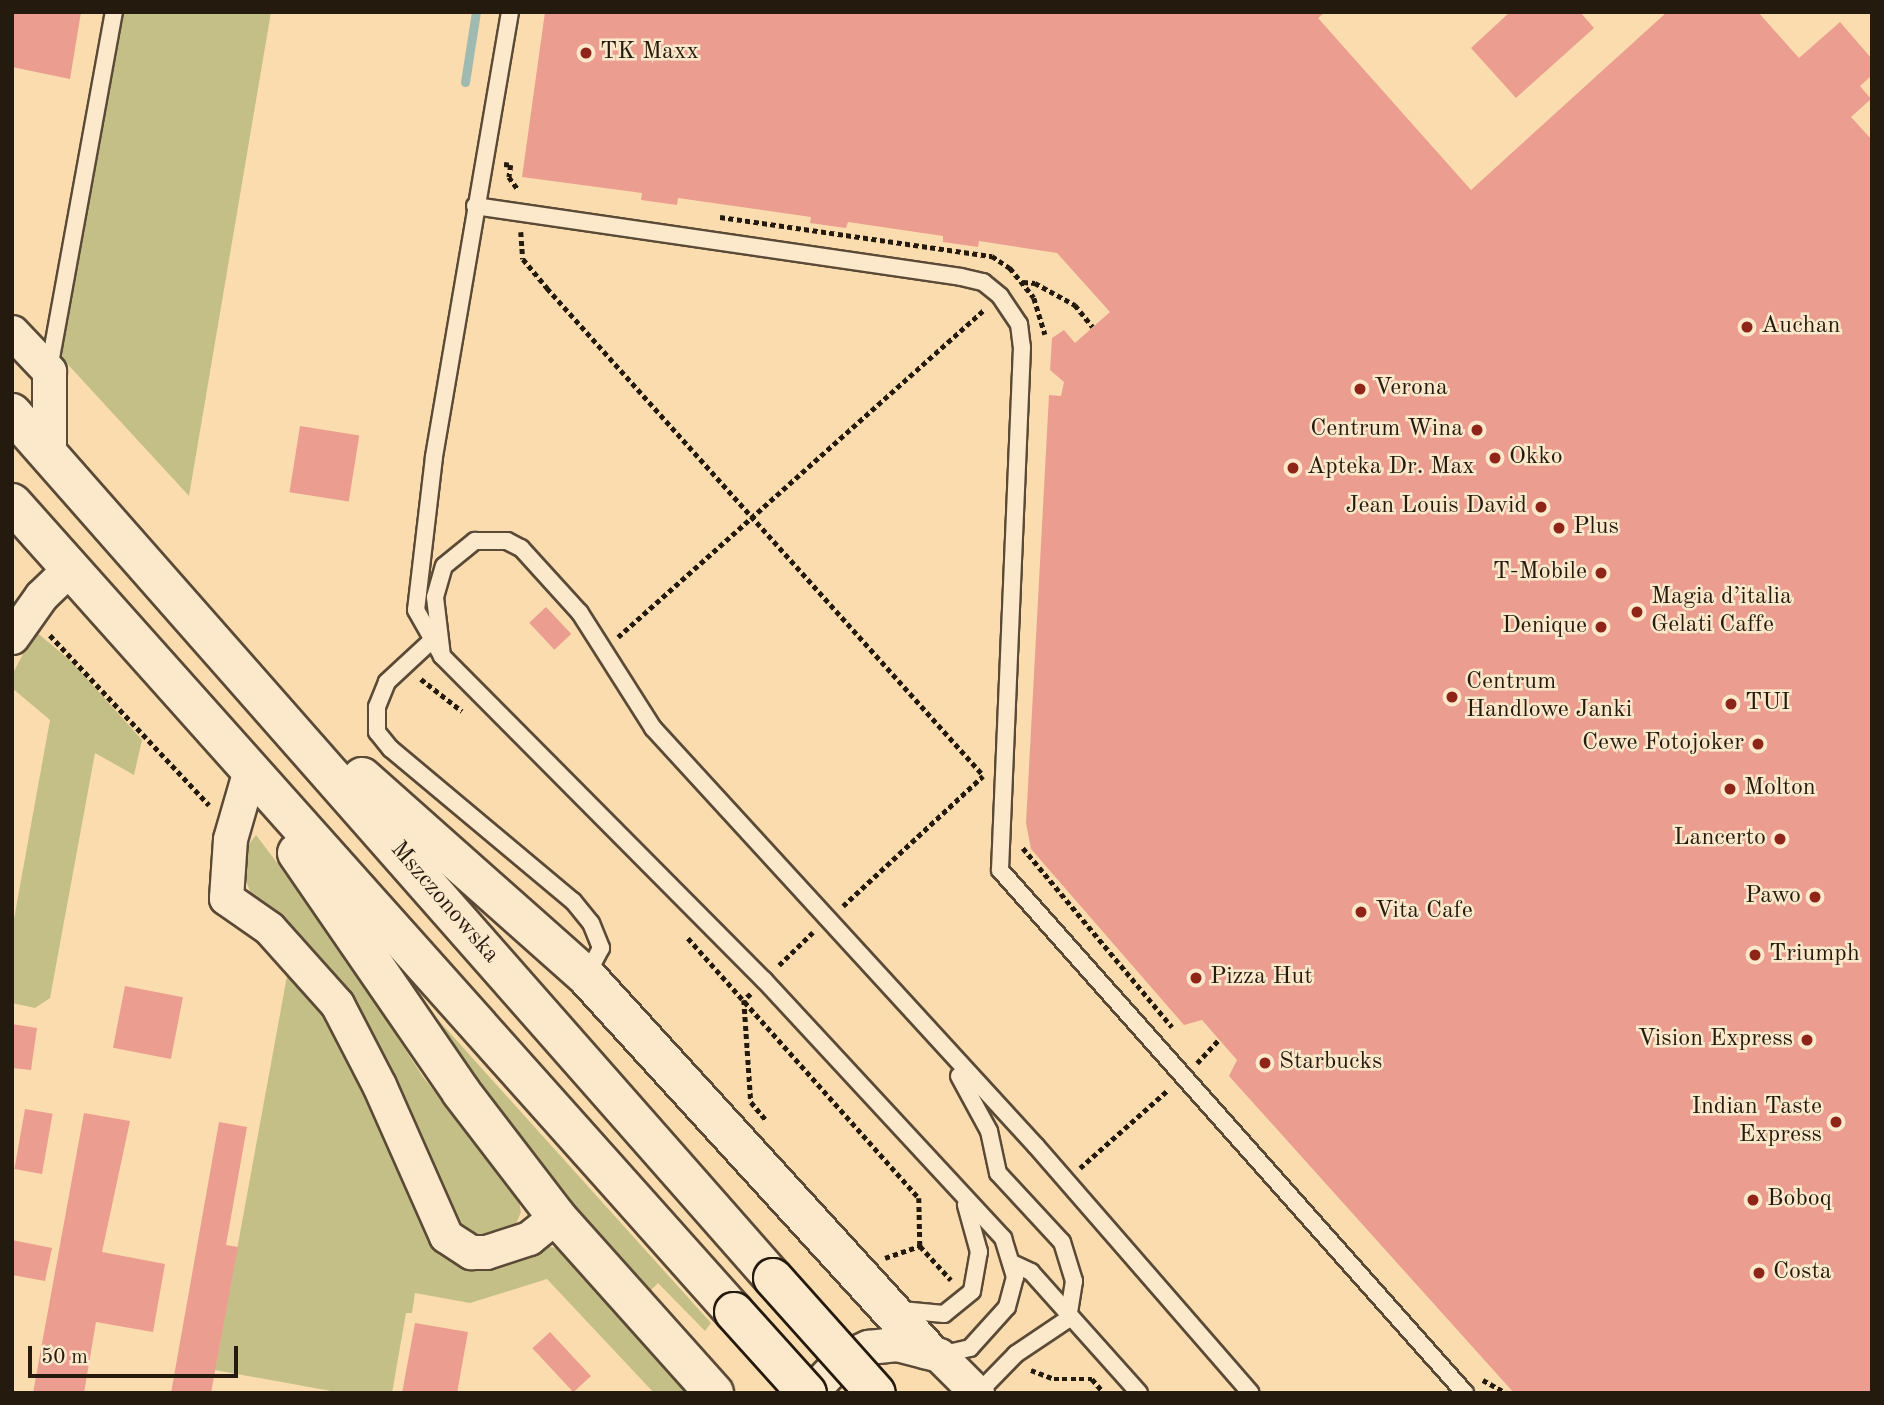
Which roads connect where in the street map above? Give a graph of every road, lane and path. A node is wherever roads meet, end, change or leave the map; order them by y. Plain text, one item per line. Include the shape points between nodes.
1 (114, 12) edge
2 (510, 12) edge
3 (483, 161) junction
4 (475, 206) junction
5 (523, 214) junction
6 (705, 215) dead end
7 (1023, 282) junction
8 (1000, 296) junction
9 (1094, 327) dead end
10 (12, 332) edge
11 (1045, 337) dead end
12 (49, 371) junction
13 (12, 413) edge
14 (49, 454) junction
15 (12, 503) edge
16 (754, 518) junction
17 (71, 567) junction
18 (20, 624) edge
19 (430, 642) junction
20 (603, 646) junction
21 (442, 656) junction
22 (242, 671) junction
23 (416, 680) dead end
24 (468, 717) dead end
25 (205, 719) junction
26 (984, 776) junction
27 (1001, 778) junction
28 (247, 780) junction
29 (233, 829) junction
30 (1020, 839) dead end
31 (827, 921) junction
32 (803, 923) dead end
33 (680, 929) dead end
34 (813, 933) junction
35 (822, 943) dead end
36 (782, 962) dead end
37 (586, 976) junction
38 (744, 1000) junction
39 (932, 1036) junction
40 (1182, 1039) dead end
41 (1219, 1040) dead end
42 (1191, 1049) dead end
43 (1200, 1059) junction
44 (1209, 1070) dead end
45 (1189, 1071) dead end
46 (1172, 1087) dead end
47 (768, 1123) dead end
48 (1066, 1181) junction
49 (965, 1203) junction
50 (556, 1216) junction
51 (920, 1246) junction
52 (1014, 1264) junction
53 (876, 1265) dead end
54 (956, 1286) dead end
55 (885, 1302) junction
56 (1068, 1319) junction
57 (932, 1352) junction
58 (1023, 1362) dead end
59 (1473, 1369) dead end
60 (714, 1393) edge
61 (808, 1393) edge
62 (876, 1393) edge
63 (978, 1393) edge
64 (1104, 1393) edge
65 (1139, 1393) edge
66 (1251, 1393) edge
67 (1465, 1393) edge
68 (1506, 1393) edge

1 - 12 lane
2 - 3 lane
3 - 4 lane
3 - 5 path via 511,165 512,186 527,189
4 - 5 lane
4 - 19 lane via 415,598
5 - 8 lane via 961,277 983,282
5 - 16 path via 523,259
6 - 7 path via 992,256
7 - 8 path
7 - 9 path via 1035,283 1075,305
7 - 11 path via 1040,311
8 - 16 path
8 - 27 lane via 1019,324 1022,347
10 - 12 street
12 - 14 street
13 - 14 main road, Mszczonowska
14 - 22 main road, Mszczonowska
15 - 17 main road
16 - 20 path
16 - 26 path
17 - 18 street
17 - 25 main road
18 - 29 path
19 - 21 lane
19 - 37 lane via 387,682 377,707 377,732 391,750 579,908 601,948
20 - 21 lane via 521,548 492,539 463,547 444,565 435,597
20 - 31 lane via 653,728
21 - 49 lane via 764,980
22 - 37 main road
22 - 62 main road, Mszczonowska, bridge
23 - 24 path via 428,680
25 - 28 main road
25 - 61 main road, bridge
26 - 27 path
26 - 31 path
27 - 67 lane via 998,861 1004,878
28 - 29 street
28 - 50 main road via 461,1092
29 - 50 street via 226,898 269,928 337,1004 446,1236 471,1252 486,1252 529,1238
30 - 40 path via 1031,861
31 - 34 path
31 - 39 lane
32 - 34 path
33 - 38 path
34 - 35 path
34 - 36 path
37 - 55 main road
38 - 47 path via 751,1102
38 - 51 path via 919,1198
39 - 48 lane
39 - 56 lane via 977,1102 998,1173 1068,1253 1074,1281
41 - 43 path
42 - 43 path
43 - 44 path
43 - 45 path
46 - 48 path
48 - 66 lane
49 - 52 lane via 1003,1238
49 - 55 lane via 979,1252 975,1284 967,1298 952,1311 930,1315
50 - 60 main road
51 - 53 path
51 - 54 path
52 - 56 lane via 1031,1272
52 - 57 lane via 1013,1291 1001,1317 970,1348
55 - 57 main road
56 - 63 lane via 1017,1354
56 - 65 lane
57 - 61 street via 882,1345 854,1352 830,1368
57 - 63 street
58 - 64 path via 1041,1377 1092,1379
59 - 68 path

